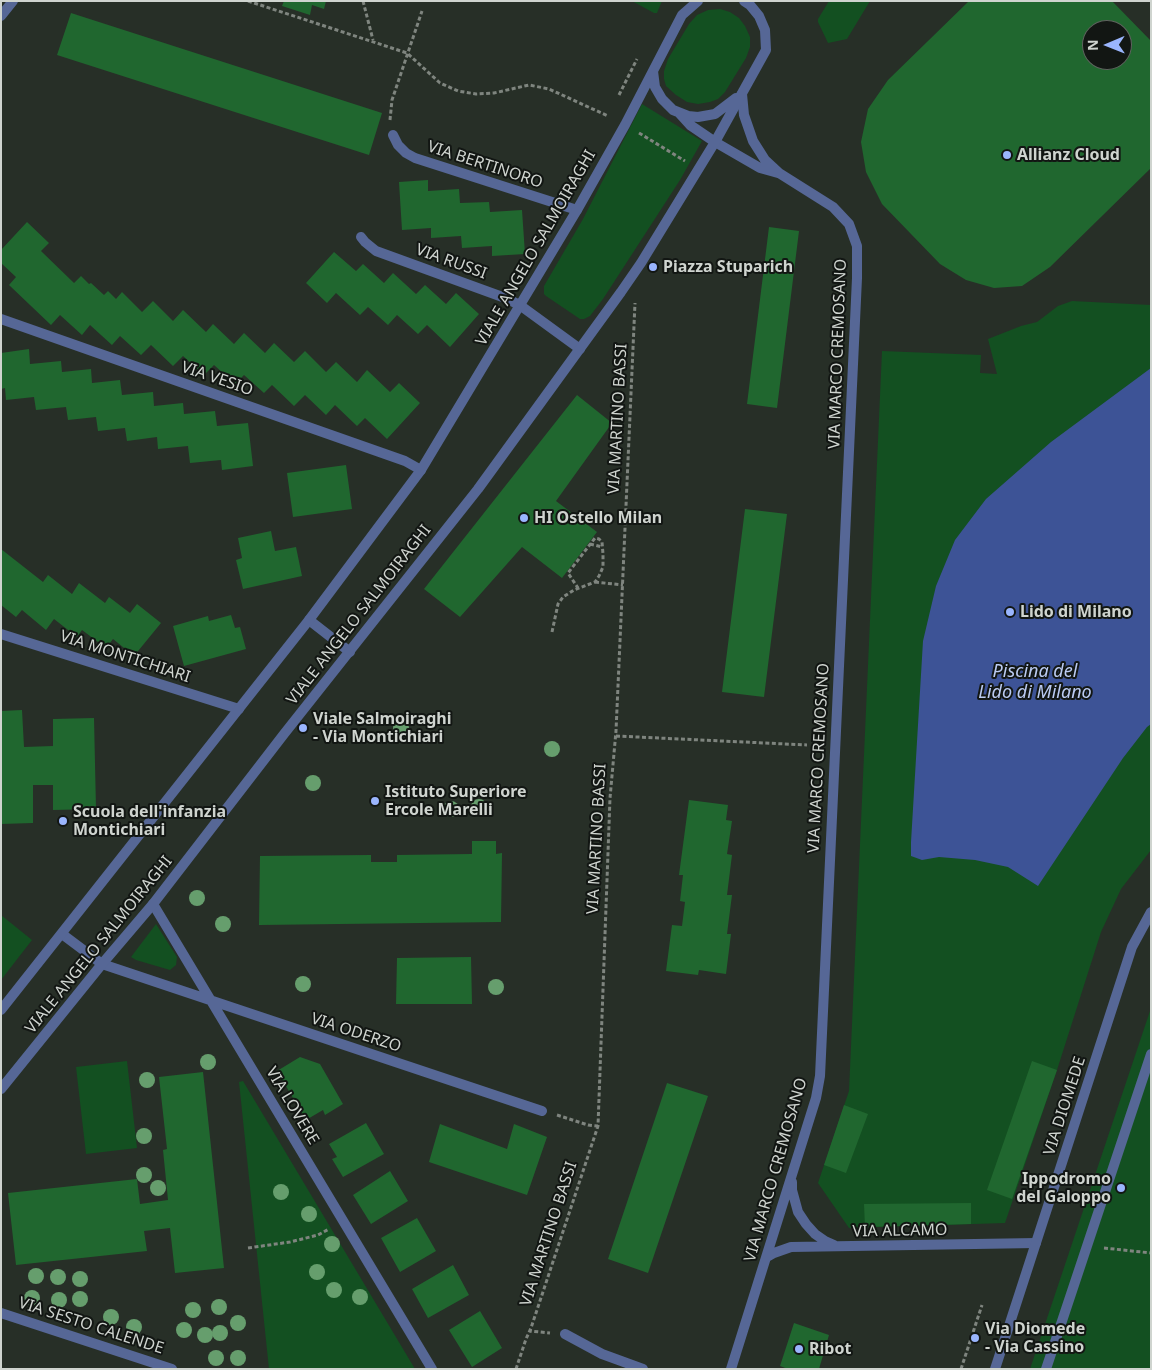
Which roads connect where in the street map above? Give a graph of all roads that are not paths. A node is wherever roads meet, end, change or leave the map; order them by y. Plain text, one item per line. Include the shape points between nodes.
1 (13, 1) edge
2 (698, 1) edge
3 (744, 1) edge
4 (1, 16) edge
5 (653, 70) junction
6 (742, 94) junction
7 (679, 113) junction
8 (393, 135) road end
9 (715, 142) junction
10 (779, 173) junction
11 (577, 210) junction
12 (361, 236) dead end
13 (521, 306) junction
14 (1, 319) edge
15 (580, 349) junction
16 (421, 470) junction
17 (309, 620) junction
18 (1, 634) edge
19 (350, 652) junction
20 (239, 709) junction
21 (153, 904) junction
22 (1151, 912) edge
23 (62, 934) junction
24 (102, 964) junction
25 (210, 1000) junction
26 (1, 1010) edge
27 (1151, 1054) edge
28 (1, 1090) edge
29 (542, 1110) road end
30 (792, 1175) junction
31 (1036, 1243) junction
32 (839, 1247) junction
33 (767, 1258) junction
34 (1, 1313) edge
35 (565, 1334) dead end
36 (172, 1369) edge
37 (432, 1369) edge
38 (643, 1369) edge
39 (731, 1369) edge
40 (995, 1369) edge
41 (1046, 1369) edge

1 - 4 street
2 - 5 street, VIALE ANGELO SALMOIRAGHI via 682,15
3 - 6 street, VIALE ANGELO SALMOIRAGHI via 759,16 765,30 766,50
5 - 7 street via 658,94
5 - 11 street, VIALE ANGELO SALMOIRAGHI
6 - 7 street via 715,114 698,117
6 - 9 street, VIALE ANGELO SALMOIRAGHI
6 - 10 street via 744,115 753,141
7 - 9 street
8 - 11 street, VIA BERTINORO via 398,145 415,158
9 - 10 street via 760,168
9 - 15 street, VIALE ANGELO SALMOIRAGHI via 641,262
10 - 30 street, VIA MARCO CREMOSANO via 832,207 849,224 857,246 820,1076
11 - 13 street, VIALE ANGELO SALMOIRAGHI
12 - 13 street, VIA RUSSI via 376,250
13 - 15 street, VIA RUSSI
13 - 16 street, VIALE ANGELO SALMOIRAGHI
14 - 16 street, VIA VESIO
15 - 19 street, VIALE ANGELO SALMOIRAGHI via 478,489
16 - 17 street, VIALE ANGELO SALMOIRAGHI
17 - 19 street
17 - 20 street, VIALE ANGELO SALMOIRAGHI
18 - 20 street, VIA MONTICHIARI
19 - 21 street, VIALE ANGELO SALMOIRAGHI
20 - 23 street, VIALE ANGELO SALMOIRAGHI
21 - 24 street, VIALE ANGELO SALMOIRAGHI
21 - 25 street
22 - 31 street, VIA DIOMEDE via 1132,947
23 - 24 street
23 - 26 street, VIALE ANGELO SALMOIRAGHI
24 - 25 street
24 - 28 street, VIALE ANGELO SALMOIRAGHI
25 - 29 street, VIA ODERZO
25 - 37 street, VIA LOVERE
27 - 41 street
30 - 32 street via 798,1212 815,1234
30 - 33 street, VIA MARCO CREMOSANO
31 - 32 street, VIA ALCAMO
31 - 40 street, VIA DIOMEDE
32 - 33 street, VIA ALCAMO via 791,1247
33 - 39 street, VIA MARCO CREMOSANO
34 - 36 street, VIA SESTO CALENDE
35 - 38 street via 602,1354

